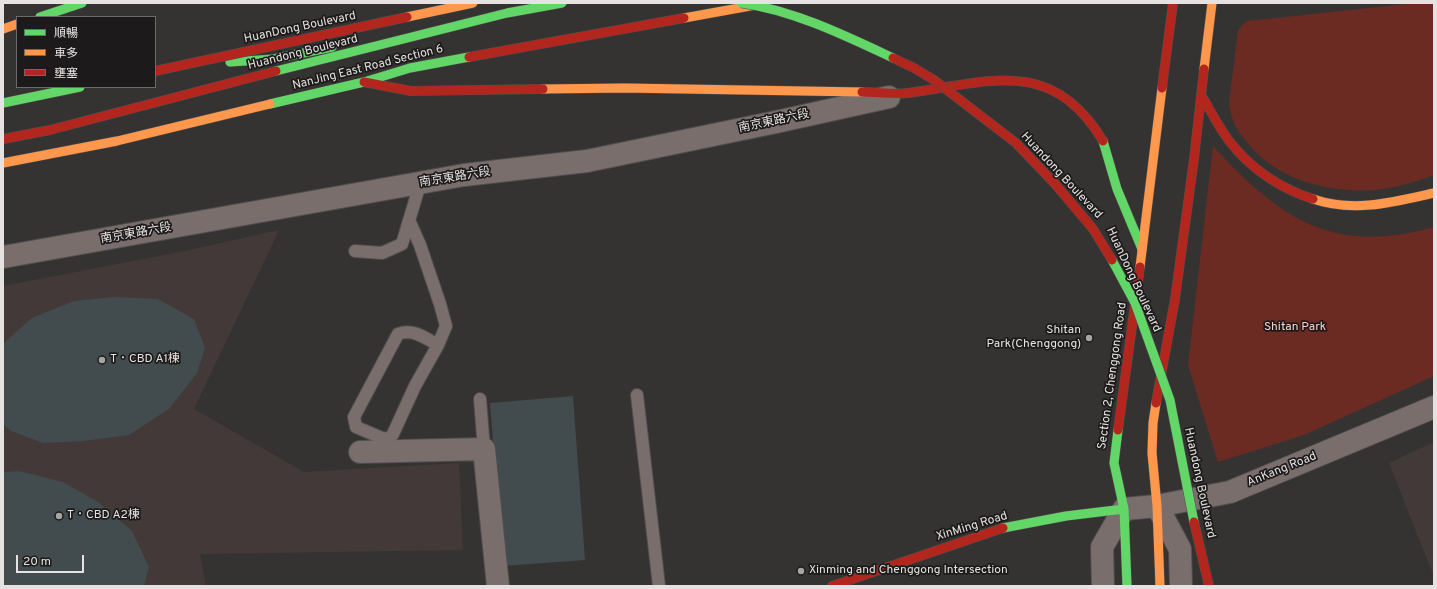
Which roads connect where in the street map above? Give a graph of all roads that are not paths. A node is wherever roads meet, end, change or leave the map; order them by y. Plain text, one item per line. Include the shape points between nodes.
1 (82, 3) edge
2 (472, 3) edge
3 (546, 3) edge
4 (562, 3) edge
5 (741, 3) edge
6 (765, 3) edge
7 (781, 3) edge
8 (1173, 3) edge
9 (1212, 3) edge
10 (803, 9) dead end
11 (43, 16) edge
12 (16, 24) edge
13 (3, 29) edge
14 (156, 71) edge
15 (156, 71) edge
16 (937, 71) dead end
17 (364, 82) junction
18 (75, 88) edge
19 (906, 93) junction
20 (969, 93) dead end
21 (1201, 95) junction
22 (3, 104) edge
23 (1004, 123) dead end
24 (3, 139) edge
25 (3, 163) edge
26 (420, 184) junction
27 (1434, 193) edge
28 (409, 220) junction
29 (1142, 249) junction
30 (355, 251) dead end
31 (3, 257) edge
32 (438, 345) junction
33 (637, 395) dead end
34 (480, 399) dead end
35 (1434, 407) edge
36 (484, 449) junction
37 (360, 452) dead end
38 (1157, 506) junction
39 (1124, 509) junction
40 (498, 586) edge
41 (659, 586) edge
42 (832, 586) edge
43 (1103, 586) edge
44 (1127, 586) edge
45 (1160, 586) edge
46 (1182, 586) edge
47 (1209, 586) edge

1 - 11 main road
2 - 14 main road, HuanDong Boulevard, bridge
3 - 15 main road, NanJing East Road Section 6 via 274,59
4 - 24 main road, HuanDong Boulevard via 319,60 50,130
5 - 47 main road, Huandong Boulevard, bridge via 762,6 820,26 914,68 934,80 1016,144 1056,185 1093,229 1135,302 1170,400 1192,518
6 - 17 main road, NanJing East Road Section 6 via 410,68
7 - 10 main road
8 - 29 main road, Section 2, Chenggong Road
9 - 21 main road
12 - 13 main road
16 - 20 main road
17 - 19 main road via 411,91 625,88
17 - 25 main road, NanJing East Road Section 6 via 117,141
18 - 22 main road
19 - 26 street, 南京東路六段 via 587,161 464,175
19 - 29 main road via 981,81 1016,80 1046,87 1078,108 1103,142 1116,189
21 - 27 main road via 1230,142 1248,163 1274,182 1303,195 1335,204 1366,206
21 - 38 main road via 1175,299 1153,423 1152,453
23 - 47 main road, HuanDong Boulevard, bridge via 1039,154 1103,237 1140,317 1168,396
26 - 28 lane
26 - 31 street, 南京東路六段
28 - 30 lane via 402,244 382,253
28 - 32 lane via 420,245 446,326
29 - 39 main road, Section 2, Chenggong Road via 1114,463
32 - 32 lane via 420,334 405,331 398,334 354,417 356,427 389,439
33 - 41 lane
34 - 36 lane
35 - 38 street, AnKang Road via 1230,492
36 - 37 street
36 - 40 street
38 - 39 street, AnKang Road
38 - 45 main road
38 - 46 street via 1180,549
39 - 42 main road, XinMing Road via 1066,516 1000,530
39 - 43 street via 1102,547
39 - 44 main road, Section 2, Chenggong Road

